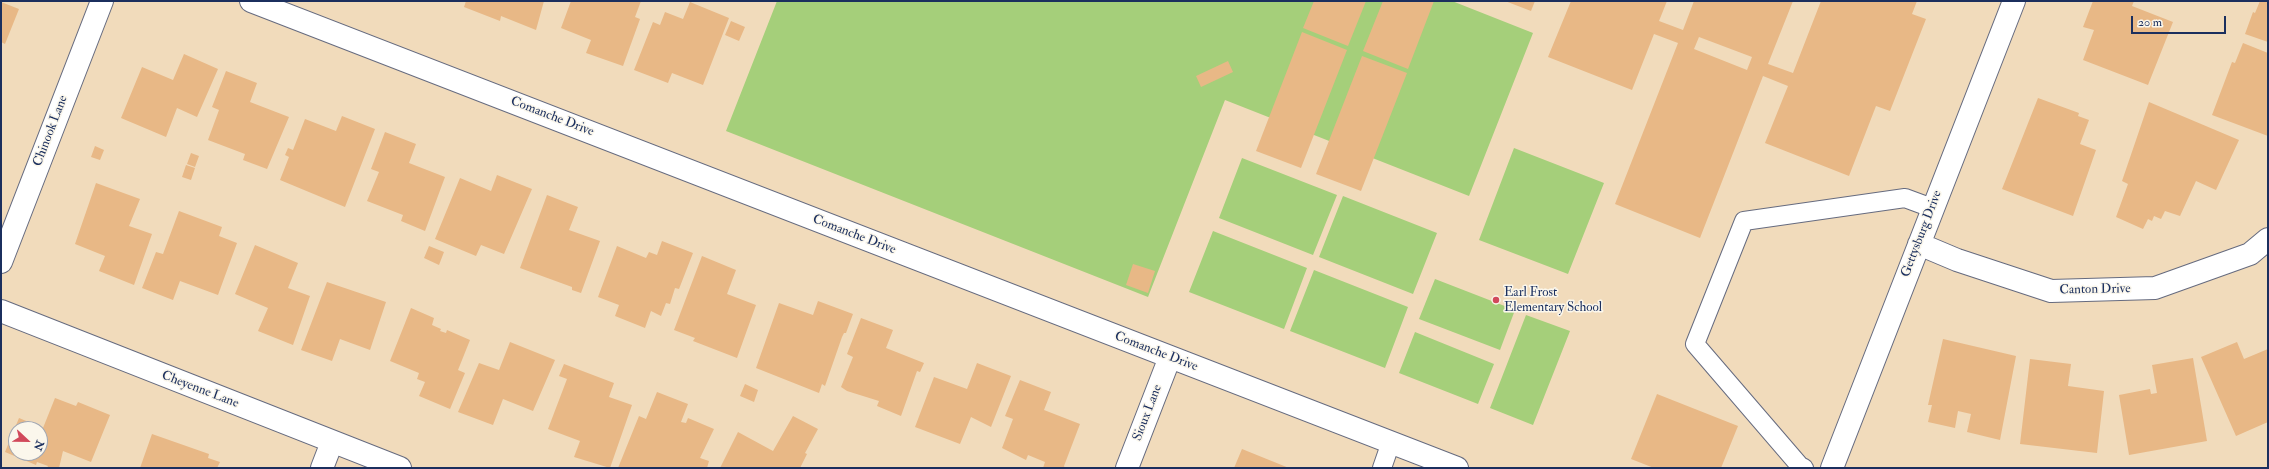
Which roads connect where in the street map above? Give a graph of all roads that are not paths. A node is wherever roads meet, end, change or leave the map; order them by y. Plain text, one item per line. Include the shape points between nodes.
1 (102, 1) edge
2 (251, 1) edge
3 (2014, 1) edge
4 (1932, 208) junction
5 (2268, 239) edge
6 (1919, 244) junction
7 (1, 262) edge
8 (1, 312) edge
9 (1170, 357) junction
10 (332, 442) junction
11 (1391, 442) junction
12 (322, 468) edge
13 (400, 468) edge
14 (1126, 468) edge
15 (1382, 468) edge
16 (1457, 468) edge
17 (1804, 468) edge
18 (1832, 468) edge

1 - 7 street, Chinook Lane
2 - 9 street, Comanche Drive
3 - 4 street, Gettysburg Drive
4 - 6 street, Gettysburg Drive
4 - 17 lane via 1906,198 1744,221 1695,344
5 - 6 street, Canton Drive via 2250,254 2155,288 2051,291 1957,260
6 - 18 street, Gettysburg Drive
8 - 10 street, Cheyenne Lane
9 - 11 street, Comanche Drive
9 - 14 street, Sioux Lane
10 - 12 street
10 - 13 street, Cheyenne Lane
11 - 15 lane
11 - 16 street, Comanche Drive

